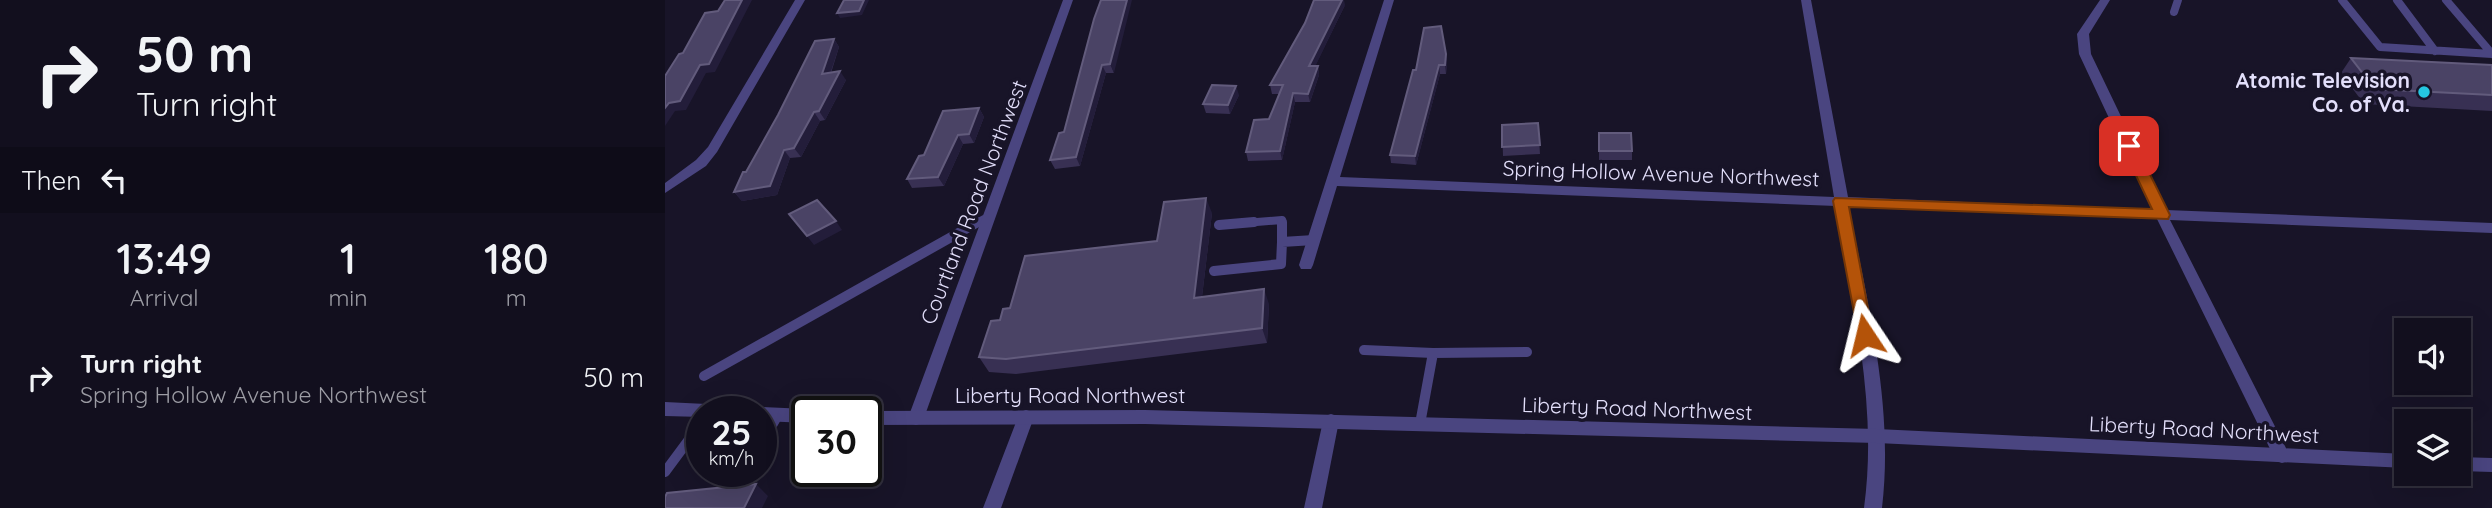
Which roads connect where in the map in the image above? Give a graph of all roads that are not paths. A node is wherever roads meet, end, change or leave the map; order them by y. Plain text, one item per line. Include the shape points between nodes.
1 (800, 0) edge
2 (1068, 0) edge
3 (1389, 0) edge
4 (1806, 0) edge
5 (2105, 0) edge
6 (2178, 0) edge
7 (2342, 0) edge
8 (2397, 0) edge
9 (2446, 0) edge
10 (2174, 12) dead end
11 (2435, 51) junction
12 (2492, 54) edge
13 (1332, 181) junction
14 (665, 188) edge
15 (1840, 201) junction
16 (2162, 215) junction
17 (986, 218) junction
18 (1219, 225) dead end
19 (2492, 228) edge
20 (1314, 240) junction
21 (1282, 242) junction
22 (1306, 265) dead end
23 (1214, 271) dead end
24 (1364, 350) dead end
25 (1527, 352) dead end
26 (1433, 353) junction
27 (704, 376) dead end
28 (665, 409) edge
29 (686, 410) edge
30 (1026, 417) junction
31 (882, 418) edge
32 (916, 418) junction
33 (1331, 421) junction
34 (1420, 424) junction
35 (1877, 436) junction
36 (686, 444) edge
37 (2282, 456) junction
38 (2394, 461) edge
39 (2471, 465) edge
40 (2492, 466) edge
41 (665, 472) edge
42 (992, 508) edge
43 (1313, 508) edge
44 (1873, 508) edge

1 - 14 street via 713,149
2 - 17 street, Courtland Road Northwest
3 - 13 street
4 - 15 street
5 - 16 street via 2083,34 2082,45
6 - 10 lane
7 - 11 lane via 2380,47
8 - 11 lane
9 - 12 lane
11 - 12 lane
13 - 15 street, Spring Hollow Avenue Northwest
13 - 20 street
15 - 16 street, Spring Hollow Avenue Northwest
15 - 35 street via 1875,388
16 - 19 street, Spring Hollow Avenue Northwest
16 - 37 street
17 - 27 lane
17 - 32 street, Courtland Road Northwest
18 - 21 lane via 1282,220
20 - 21 lane
20 - 22 street
21 - 23 lane via 1281,264
24 - 26 lane
25 - 26 lane
26 - 34 lane
28 - 29 street
30 - 32 street, Liberty Road Northwest
30 - 33 street, Liberty Road Northwest
30 - 42 street
31 - 32 street, Liberty Road Northwest
33 - 34 street, Liberty Road Northwest
33 - 43 street
34 - 35 street, Liberty Road Northwest
35 - 37 street, Liberty Road Northwest
35 - 44 street
36 - 41 lane
37 - 38 street, Liberty Road Northwest
39 - 40 street

